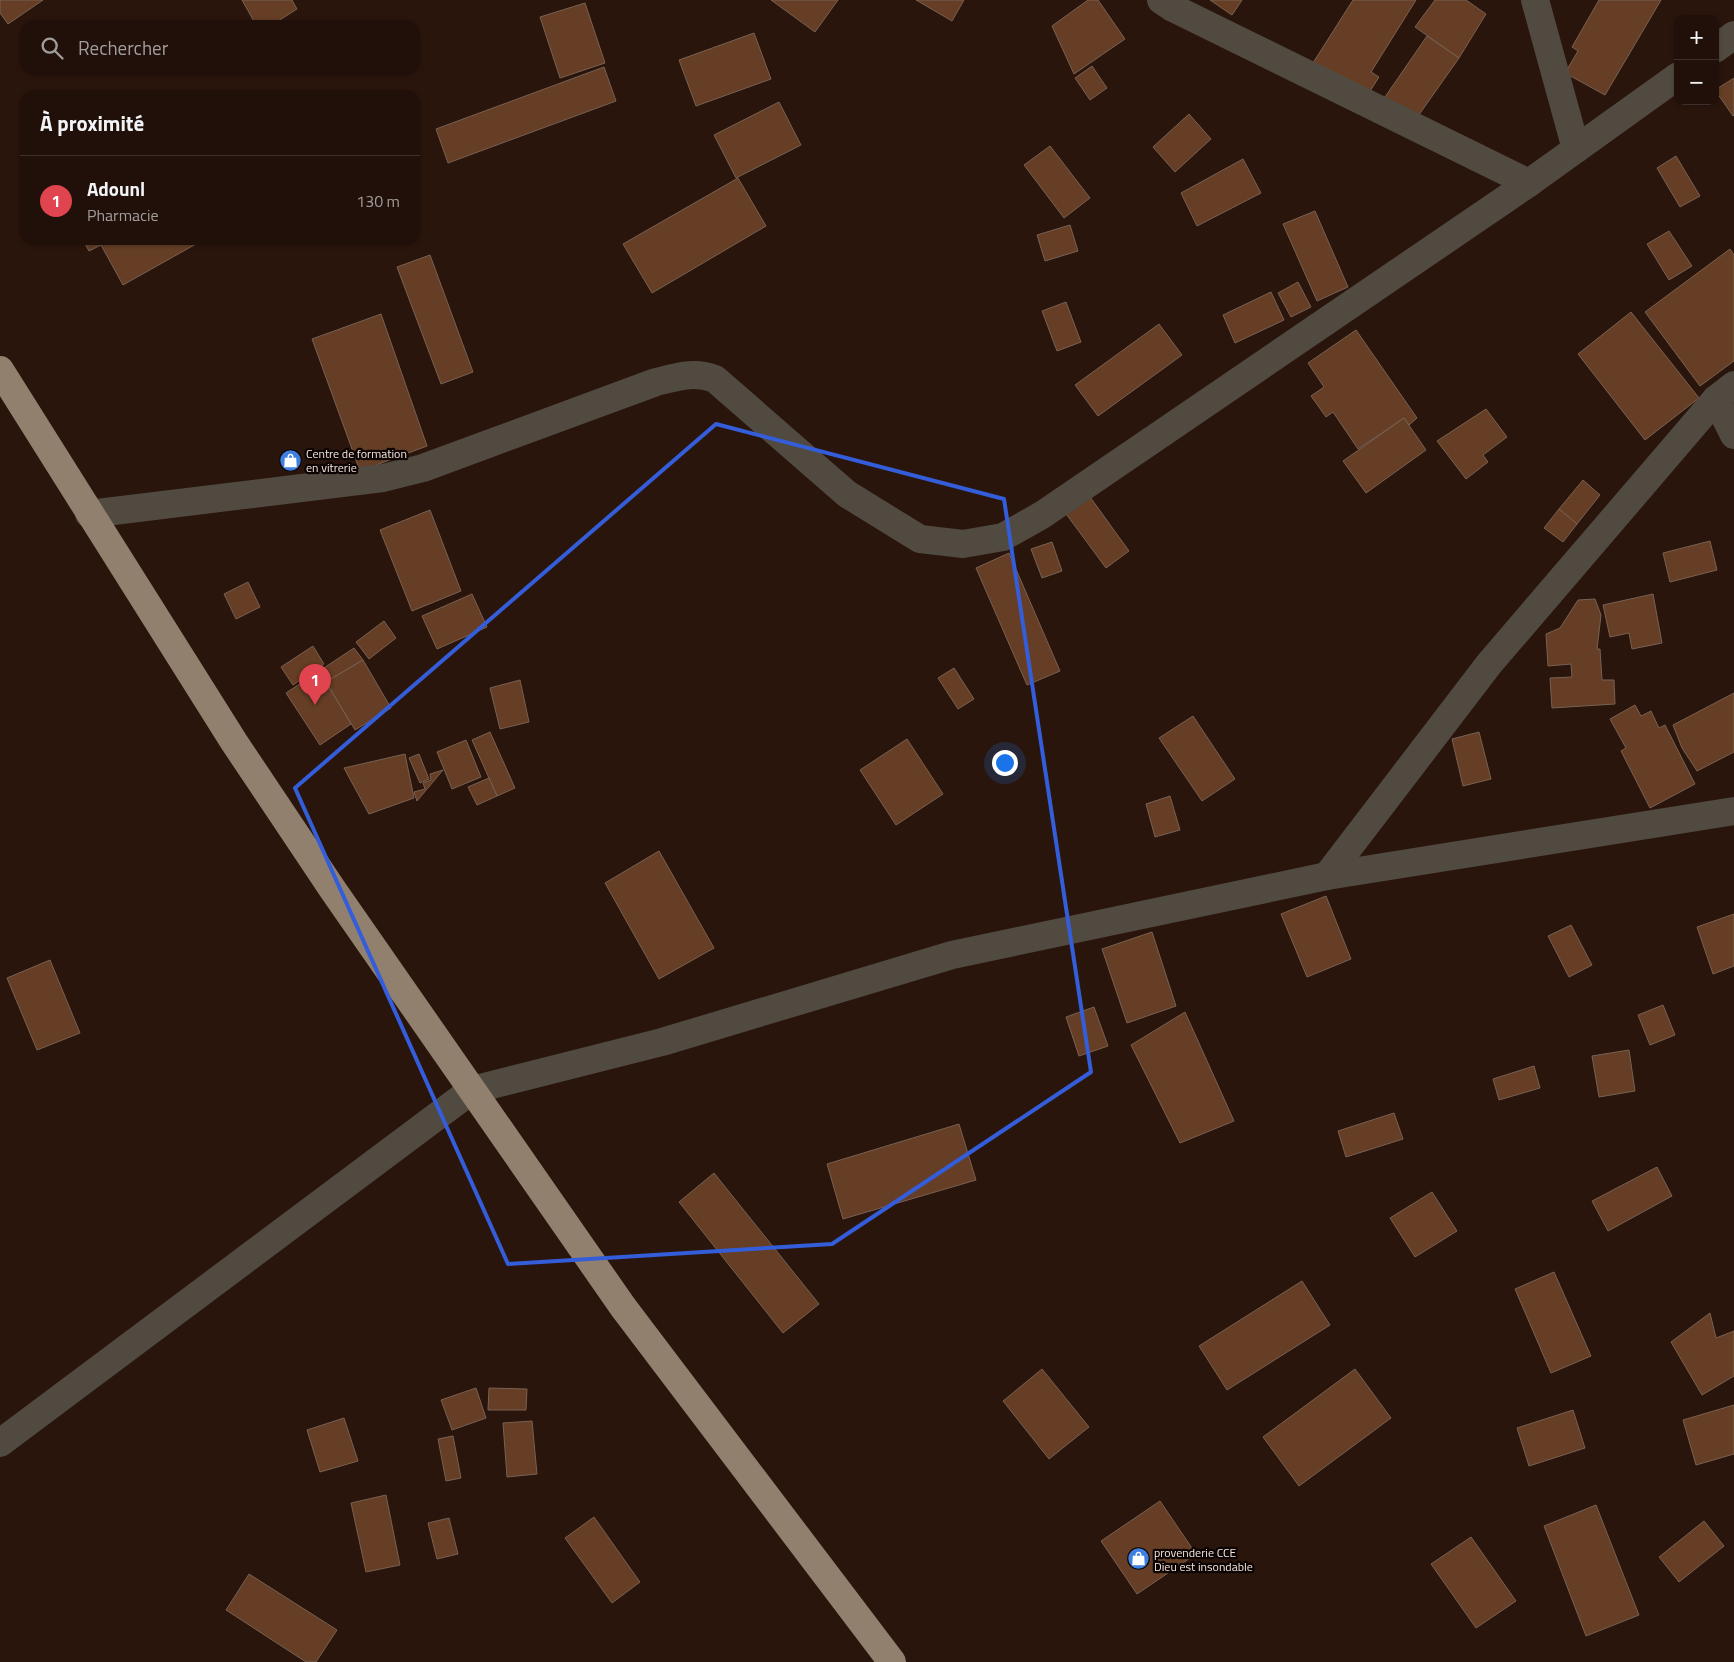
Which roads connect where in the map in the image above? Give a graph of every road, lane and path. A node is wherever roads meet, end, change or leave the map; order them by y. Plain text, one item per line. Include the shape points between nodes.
1 (1161, 0) edge
2 (1536, 0) edge
3 (1734, 35) edge
4 (1719, 46) edge
5 (1674, 79) edge
6 (1576, 149) junction
7 (1529, 183) junction
8 (0, 370) edge
9 (1725, 392) edge
10 (1734, 435) edge
11 (89, 514) junction
12 (1734, 811) edge
13 (1327, 876) junction
14 (472, 1090) junction
15 (0, 1443) edge
16 (892, 1662) edge

1 - 7 street
2 - 6 street
3 - 4 street
5 - 6 street
6 - 7 street
7 - 11 street via 1042,515 1003,537 963,544 920,539 847,494 715,379 703,374 656,382 423,468 383,478
8 - 11 highway
9 - 10 street
9 - 13 street via 1489,664
11 - 14 highway via 234,742
12 - 13 street
13 - 14 street via 952,955 662,1042
14 - 15 street
14 - 16 highway via 623,1307

